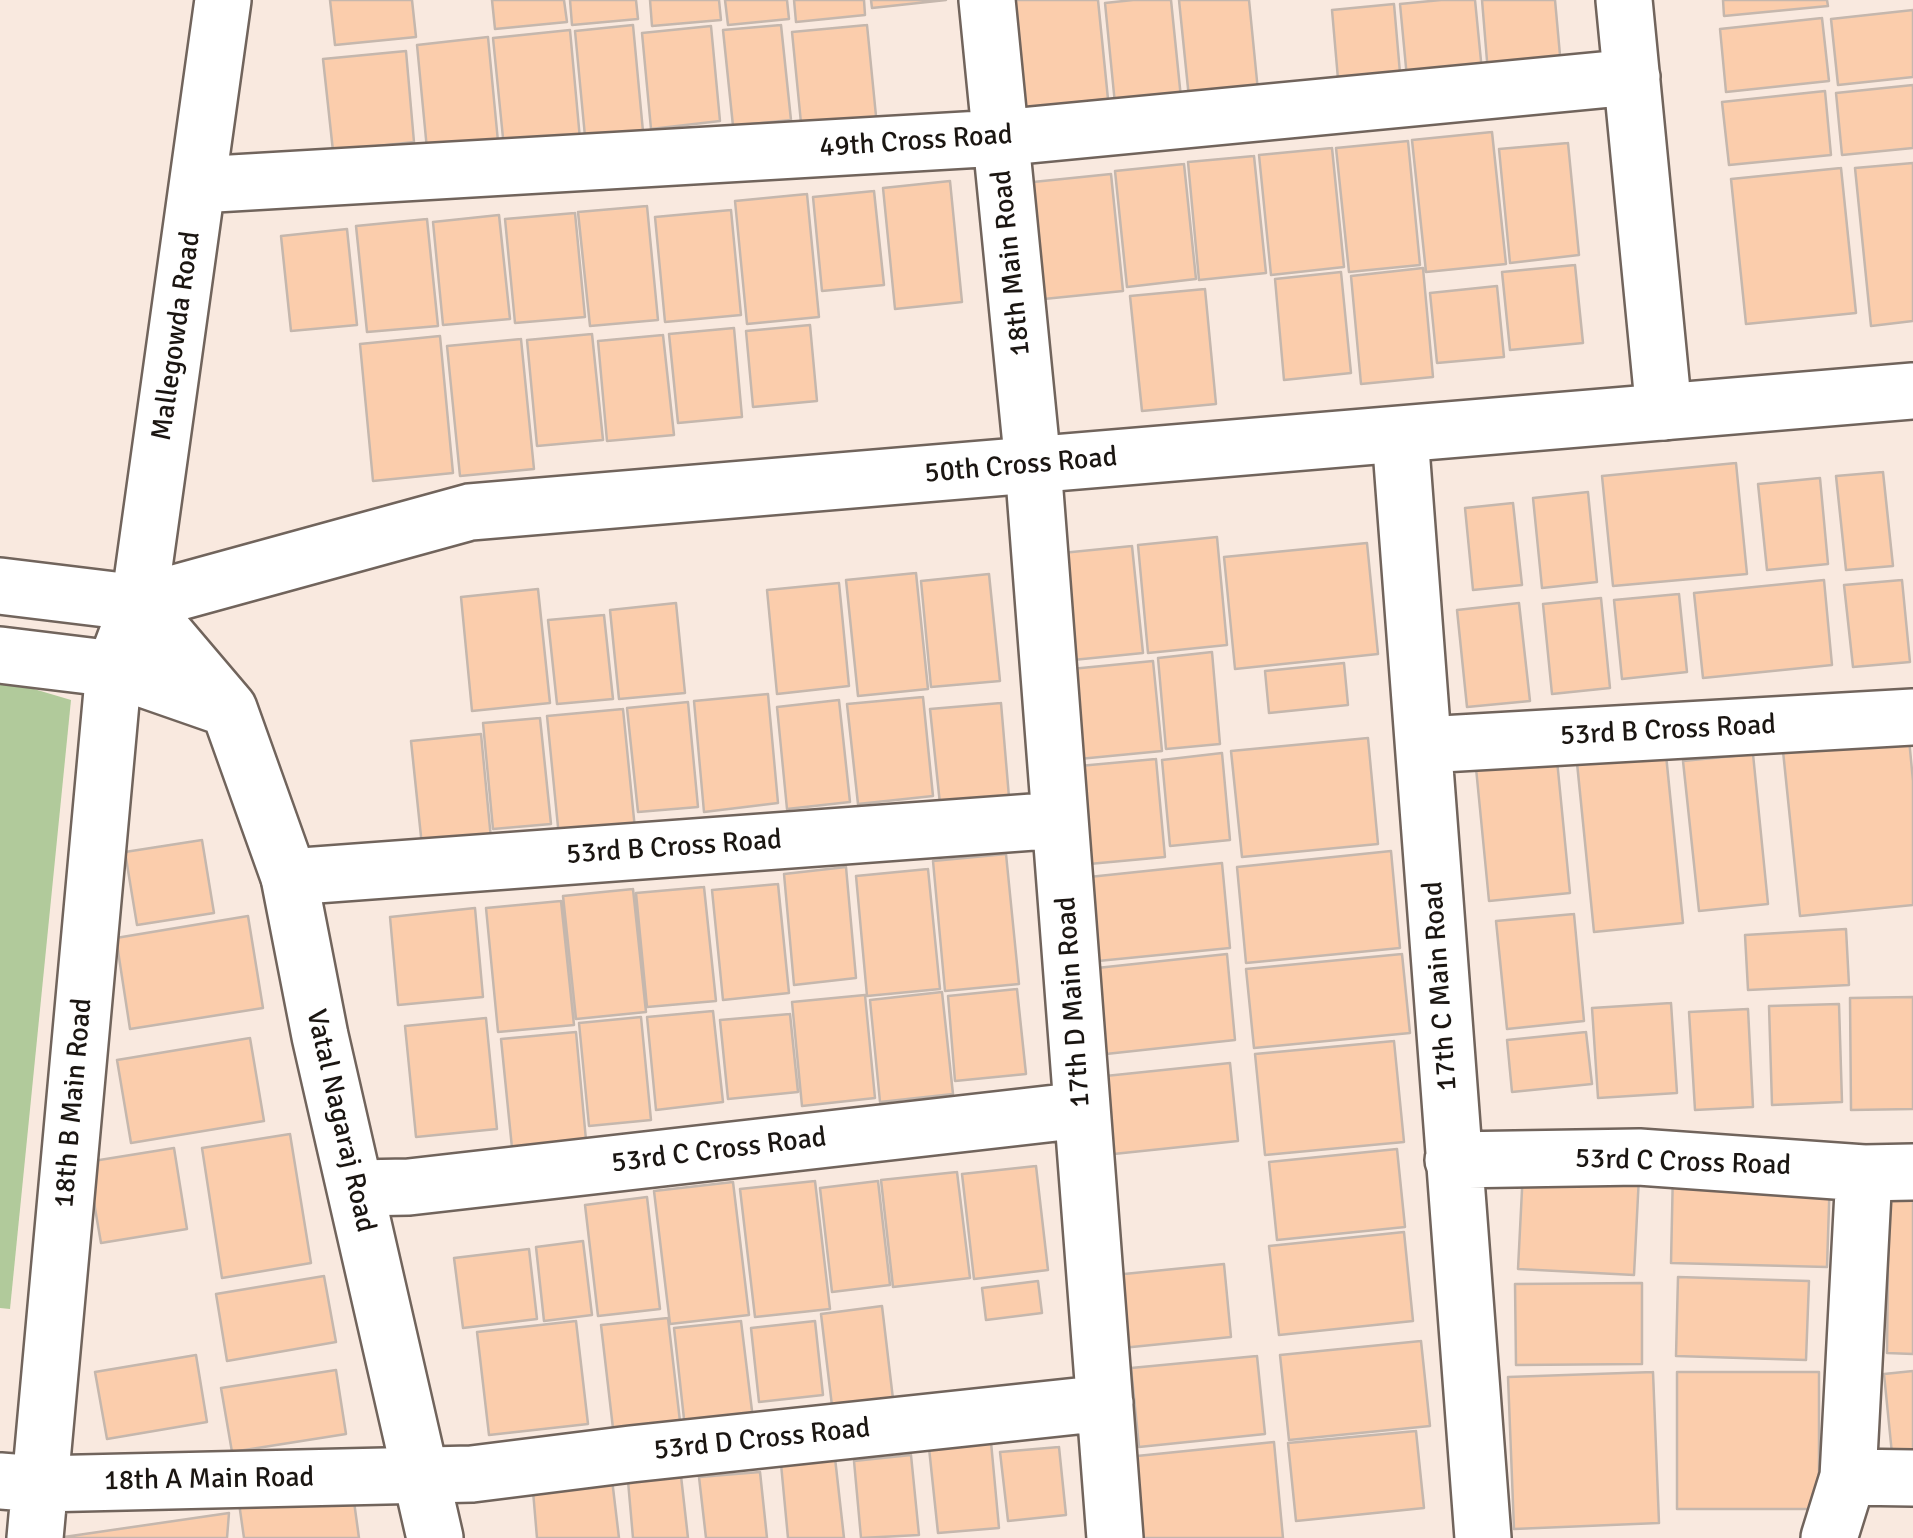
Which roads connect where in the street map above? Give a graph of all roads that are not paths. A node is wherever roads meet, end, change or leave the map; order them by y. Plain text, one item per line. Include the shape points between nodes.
1 (223, 0) edge
2 (987, 0) edge
3 (1624, 0) edge
4 (1632, 77) junction
5 (998, 138) junction
6 (198, 186) junction
7 (1913, 392) edge
8 (1664, 412) junction
9 (1400, 435) junction
10 (1032, 465) junction
11 (0, 586) edge
12 (139, 603) junction
13 (0, 656) edge
14 (114, 668) junction
15 (228, 708) junction
16 (1913, 717) edge
17 (1424, 745) junction
18 (1060, 820) junction
19 (289, 877) junction
20 (1082, 1110) junction
21 (1453, 1160) junction
22 (1889, 1172) edge
23 (356, 1188) junction
24 (1104, 1403) junction
25 (419, 1475) junction
26 (1848, 1478) junction
27 (1913, 1478) edge
28 (20, 1483) edge
29 (36, 1538) edge
30 (434, 1538) edge
31 (1115, 1538) edge
32 (1482, 1538) edge
33 (1829, 1538) edge

1 - 6 street, Mallegowda Road
2 - 5 street, 18th Main Road
3 - 4 street
4 - 5 street, 49th Cross Road
4 - 8 street
5 - 6 street, 49th Cross Road
5 - 10 street, 18th Main Road
6 - 12 street, Mallegowda Road
7 - 8 street, 50th Cross Road
8 - 9 street, 50th Cross Road
9 - 10 street, 50th Cross Road
9 - 17 street, 17th C Main Road
10 - 12 street, 50th Cross Road via 470,512
10 - 18 street, 17th D Main Road
11 - 12 street
12 - 14 street, Mallegowda Road
12 - 15 street, Vatal Nagaraj Road
13 - 14 street
14 - 15 street
14 - 28 street, 18th B Main Road
15 - 19 street, Vatal Nagaraj Road
16 - 17 street, 53rd B Cross Road
17 - 21 street, 17th C Main Road
18 - 19 street, 53rd B Cross Road
18 - 20 street, 17th D Main Road
19 - 23 street, Vatal Nagaraj Road
20 - 23 street, 53rd C Cross Road
20 - 24 street, 17th D Main Road
21 - 22 street, 53rd C Cross Road via 1638,1157
21 - 32 street, 17th C Main Road
22 - 26 street
23 - 25 street, Vatal Nagaraj Road
24 - 25 street, 53rd D Cross Road
24 - 31 street, 17th D Main Road
25 - 28 street, 18th A Main Road
25 - 30 street, Vatal Nagaraj Road
26 - 27 street
26 - 33 street
28 - 29 street, 18th B Main Road

